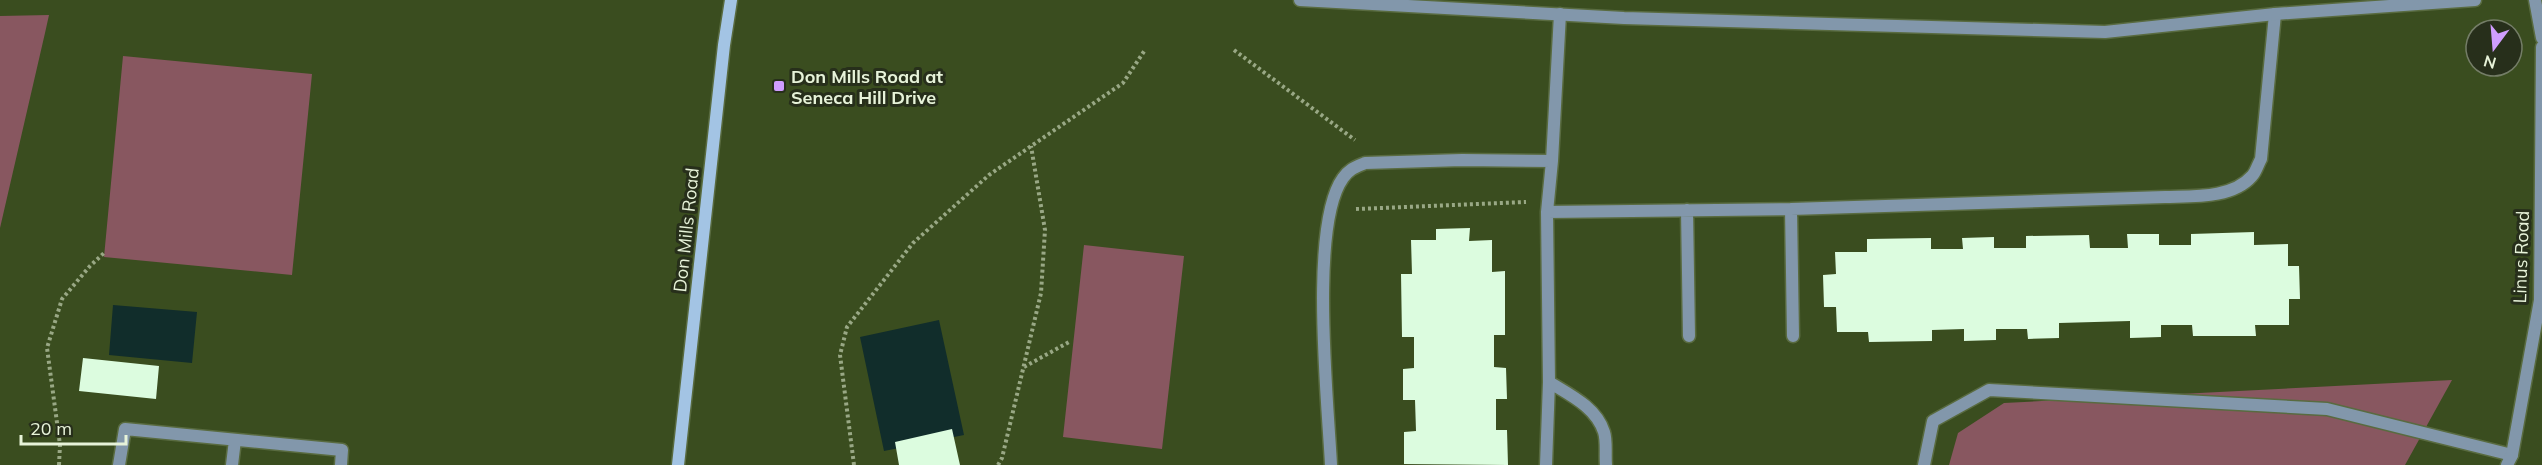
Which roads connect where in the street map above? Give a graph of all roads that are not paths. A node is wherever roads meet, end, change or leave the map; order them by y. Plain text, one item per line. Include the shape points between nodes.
1 (731, 0) edge
2 (1300, 0) edge
3 (2475, 0) edge
4 (2535, 0) edge
5 (1560, 14) junction
6 (2275, 14) junction
7 (2542, 38) edge
8 (2542, 47) edge
9 (1552, 161) junction
10 (1791, 209) junction
11 (1687, 210) junction
12 (1547, 212) junction
13 (1689, 336) dead end
14 (1793, 336) dead end
15 (1549, 382) junction
16 (235, 440) junction
17 (2509, 460) edge
18 (119, 465) edge
19 (232, 465) edge
20 (341, 465) edge
21 (678, 465) edge
22 (1330, 465) edge
23 (1546, 465) edge
24 (1606, 465) edge
25 (1924, 465) edge

1 - 21 main road, Don Mills Road
2 - 5 street
3 - 6 street
4 - 7 street
5 - 6 street via 2105,32
5 - 9 street
6 - 10 street via 2261,159 2252,176 2236,189 2204,195
8 - 17 street, Linus Road via 2540,300
9 - 12 street
9 - 22 street via 1365,163 1352,168 1342,180 1331,209 1325,243 1323,290
10 - 11 street
10 - 14 street
11 - 12 street
11 - 13 street
12 - 15 street
15 - 23 street
15 - 24 street via 1585,404 1596,417 1605,432
16 - 18 street via 124,429
16 - 19 street
16 - 20 street via 342,450
17 - 25 street via 2327,409 1989,390 1933,421

